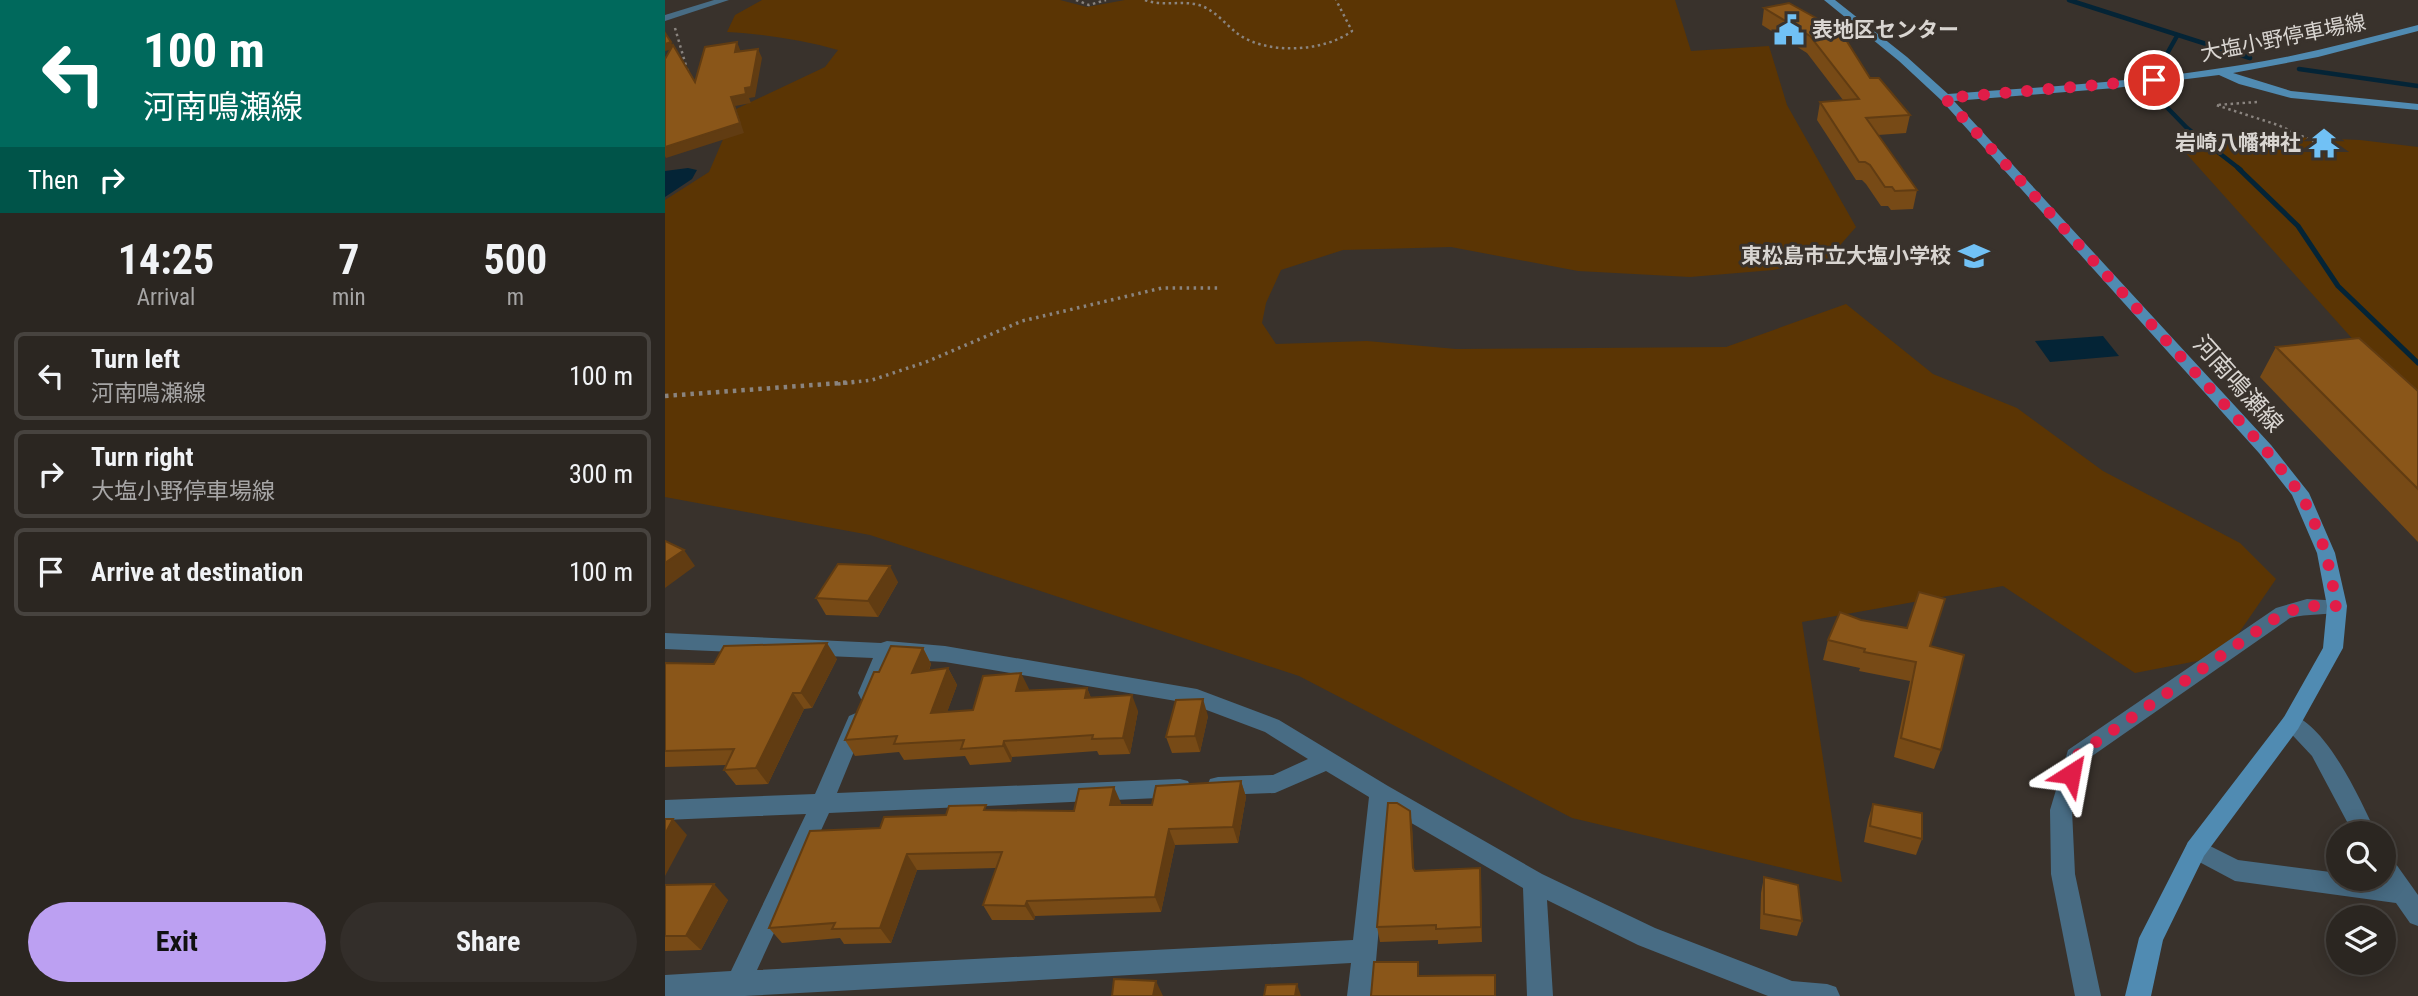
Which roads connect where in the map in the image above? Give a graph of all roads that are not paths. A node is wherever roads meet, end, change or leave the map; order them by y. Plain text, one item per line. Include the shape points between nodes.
1 (724, 0) edge
2 (1829, 0) edge
3 (670, 18) edge
4 (2418, 28) edge
5 (2221, 72) junction
6 (1945, 98) junction
7 (2418, 107) edge
8 (2337, 606) junction
9 (665, 641) edge
10 (887, 649) junction
11 (2291, 723) junction
12 (1329, 760) junction
13 (1380, 793) junction
14 (822, 803) junction
15 (665, 810) edge
16 (2358, 821) edge
17 (2196, 849) junction
18 (1534, 882) junction
19 (2396, 883) edge
20 (2403, 893) junction
21 (2418, 915) edge
22 (1363, 951) junction
23 (665, 987) edge
24 (735, 990) edge
25 (1360, 996) edge
26 (1540, 996) edge
27 (1827, 996) edge
28 (2088, 996) edge
29 (2138, 996) edge

1 - 3 street
2 - 6 main road, 河南鳴瀬線
4 - 5 main road, 大塩小野停車場線 via 2355,46
5 - 6 main road, 大塩小野停車場線
5 - 7 main road via 2277,92
6 - 8 main road, 河南鳴瀬線 via 2300,493 2326,553
8 - 11 main road, 河南鳴瀬線 via 2333,648
8 - 28 street via 2307,606 2283,613 2076,756 2061,810 2063,874
9 - 10 street
10 - 12 street via 945,654 1190,695 1272,726
10 - 14 street
11 - 16 street via 2320,750
11 - 17 main road, 河南鳴瀬線
12 - 13 street
12 - 14 street via 1275,783
13 - 18 street
13 - 22 street
14 - 15 street
14 - 24 street
17 - 20 street via 2235,870
17 - 29 main road, 河南鳴瀬線 via 2151,938
18 - 26 street
18 - 27 street via 1659,942 1791,993
19 - 20 street
20 - 21 street
22 - 24 street
22 - 25 street
23 - 24 street

